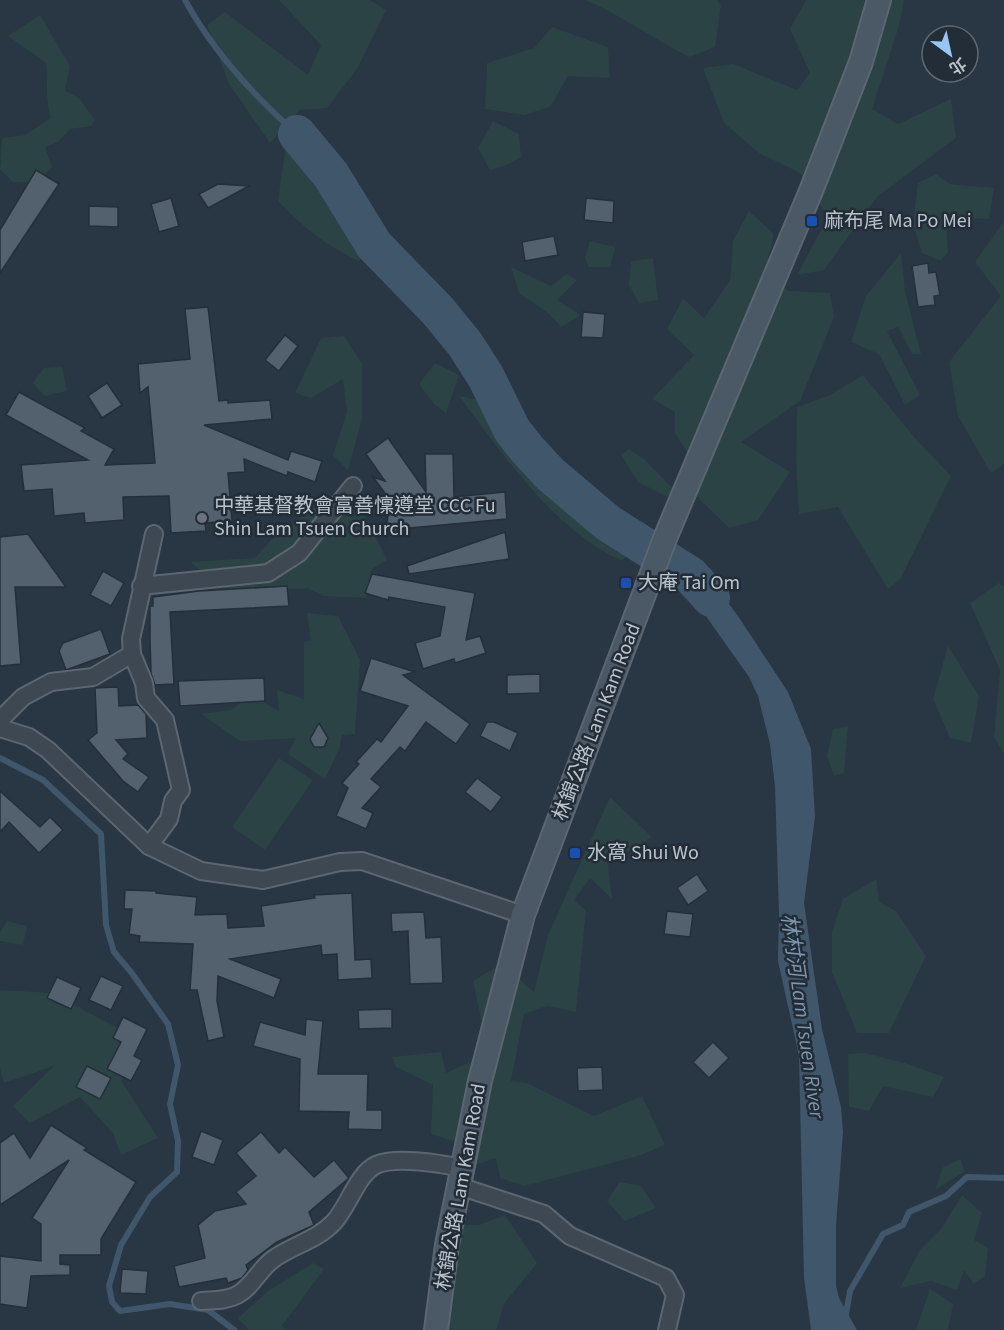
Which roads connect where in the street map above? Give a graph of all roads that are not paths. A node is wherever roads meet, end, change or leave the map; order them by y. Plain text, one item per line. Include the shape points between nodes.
1 (879, 0) edge
2 (353, 486) dead end
3 (154, 534) dead end
4 (141, 586) junction
5 (132, 654) junction
6 (0, 720) edge
7 (0, 728) edge
8 (149, 846) junction
9 (523, 915) junction
10 (461, 1177) junction
11 (201, 1301) dead end
12 (436, 1330) edge
13 (667, 1330) edge

1 - 9 main road, 林錦公路 Lam Kam Road via 861,62 811,191 666,536
2 - 4 street via 299,552 268,573
3 - 4 street
4 - 5 street
5 - 6 street via 93,677 51,682 22,697
5 - 8 street via 146,698 165,720 181,790 173,801 169,819
7 - 8 street via 29,737 48,750
8 - 9 street via 201,872 263,880 340,861 363,861
9 - 10 main road, 林錦公路 Lam Kam Road via 480,1081
10 - 11 street via 442,1164 374,1165 361,1178 334,1222 314,1239 270,1261 255,1282 236,1296
10 - 12 main road, 林錦公路 Lam Kam Road
10 - 13 street via 544,1214 576,1239 666,1278 675,1295

